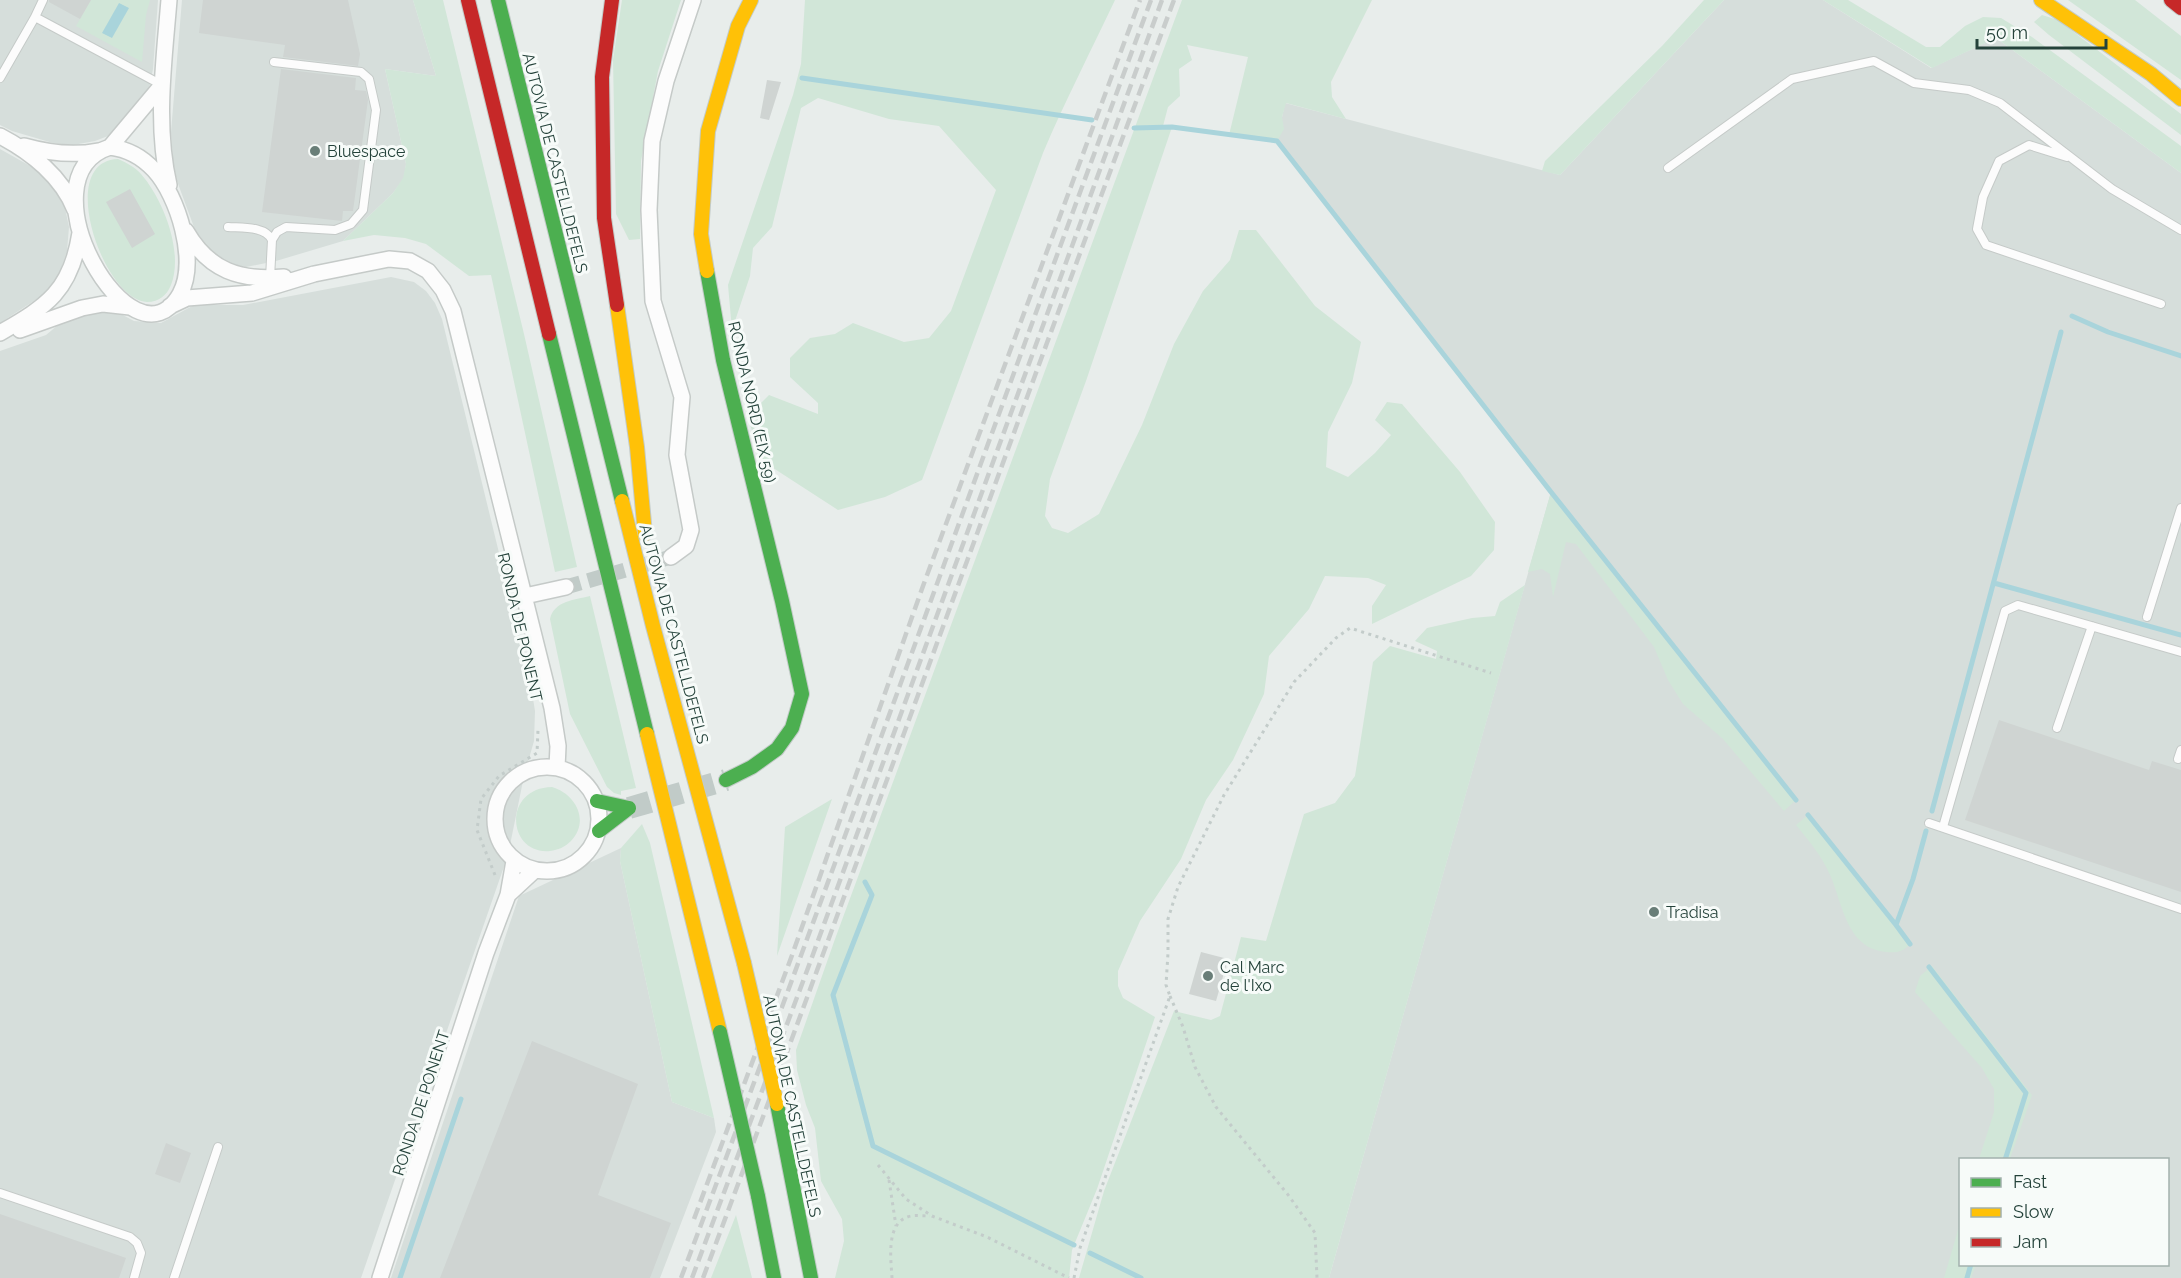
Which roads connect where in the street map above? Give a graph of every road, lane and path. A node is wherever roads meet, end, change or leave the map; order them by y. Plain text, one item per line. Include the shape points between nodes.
1 (43, 0) edge
2 (169, 0) edge
3 (458, 0) edge
4 (468, 0) edge
5 (498, 0) edge
6 (612, 0) edge
7 (693, 0) edge
8 (751, 0) edge
9 (2041, 0) edge
10 (2171, 0) edge
11 (2181, 8) edge
12 (34, 17) junction
13 (274, 62) dead end
14 (0, 78) edge
15 (162, 85) junction
16 (490, 92) junction
17 (2181, 99) edge
18 (0, 136) edge
19 (15, 144) junction
20 (105, 149) junction
21 (2071, 158) junction
22 (1668, 168) dead end
23 (172, 200) junction
24 (180, 220) junction
25 (79, 223) junction
26 (228, 227) dead end
27 (2181, 230) edge
28 (272, 240) junction
29 (314, 274) junction
30 (270, 278) junction
31 (2161, 304) dead end
32 (170, 306) junction
33 (130, 307) junction
34 (0, 335) edge
35 (2181, 508) edge
36 (671, 557) tunnel mouth
37 (566, 587) tunnel mouth
38 (525, 596) junction
39 (2147, 617) dead end
40 (653, 626) junction
41 (2092, 626) junction
42 (2181, 652) edge
43 (1491, 673) dead end
44 (538, 724) dead end
45 (2057, 728) dead end
46 (2181, 750) edge
47 (2178, 759) dead end
48 (557, 768) junction
49 (726, 780) tunnel mouth
50 (597, 801) junction
51 (1929, 823) dead end
52 (1943, 827) junction
53 (599, 831) junction
54 (514, 861) junction
55 (535, 870) junction
56 (496, 877) dead end
57 (508, 896) junction
58 (2181, 909) edge
59 (1170, 996) junction
60 (218, 1147) dead end
61 (878, 1165) dead end
62 (889, 1179) junction
63 (0, 1193) edge
64 (932, 1216) junction
65 (896, 1226) junction
66 (134, 1278) edge
67 (174, 1278) edge
68 (380, 1278) edge
69 (774, 1278) edge
70 (811, 1278) edge
71 (892, 1278) edge
72 (1069, 1278) edge
73 (1074, 1278) edge
74 (1317, 1278) edge

1 - 12 lane
2 - 15 street
3 - 16 main road
4 - 16 main road
5 - 40 main road, AUTOVIA DE CASTELLDEFELS
6 - 40 main road via 602,77 604,218 637,447
7 - 36 street via 666,81 652,141 649,210 653,302 682,396 677,455 692,530 686,546
8 - 49 main road, RONDA NORD (EIX 59) via 738,26 708,130 701,234 723,360 801,694 792,728 777,748
9 - 17 main road via 2151,74
10 - 11 main road
12 - 14 lane
12 - 15 lane
13 - 28 lane via 361,72 369,80 376,110 363,210 351,224 335,230 286,227
15 - 20 street
15 - 23 street via 163,158
16 - 69 main road, bridge via 720,1032
18 - 19 street
19 - 20 street via 65,154
19 - 25 street via 45,167 59,184 71,200
20 - 23 street via 122,149 144,162
20 - 25 street via 86,162 81,173 77,192
21 - 22 lane via 2000,103 1969,90 1914,83 1874,61 1792,79
21 - 27 lane via 2112,189
21 - 31 lane via 2029,146 1999,161 1983,197 1977,229 1986,245
23 - 24 street
24 - 30 street via 195,246 216,266 234,274
24 - 32 street via 186,272 179,296
25 - 33 street via 99,276
25 - 34 street via 77,253 56,294 37,312
26 - 28 lane via 262,230
28 - 30 lane
29 - 30 street
29 - 32 street via 252,294 188,298
29 - 38 street, RONDA DE PONENT via 389,259 410,261 428,271 443,290 453,310
32 - 33 street via 153,314
33 - 34 street via 103,304 82,308
35 - 39 lane
37 - 38 street
38 - 48 street, RONDA DE PONENT via 552,708
40 - 70 main road, AUTOVIA DE CASTELLDEFELS, bridge via 744,963
41 - 42 lane
41 - 45 lane
41 - 52 lane via 2018,605 2005,611
43 - 59 path via 1350,628 1336,638 1294,682 1224,795 1178,887 1168,919 1166,985
44 - 56 path, RONDA DE PONENT via 537,753 499,776 481,799 477,830
46 - 47 lane
48 - 50 street via 582,779
48 - 54 street via 525,772 502,793 495,825 499,841
50 - 53 street
50 - 53 main road via 629,808
51 - 52 lane
52 - 58 lane
53 - 55 street via 580,861 565,869
54 - 55 street
54 - 57 street, RONDA DE PONENT
55 - 57 street, RONDA DE PONENT
57 - 68 street, RONDA DE PONENT
59 - 73 path via 1080,1248
59 - 74 path via 1195,1066 1215,1107 1315,1233
60 - 67 lane
61 - 62 path
62 - 64 path via 906,1199
62 - 65 path
63 - 66 lane via 130,1237 141,1253
64 - 65 path via 909,1216
64 - 72 path via 987,1237
65 - 71 path via 891,1246

